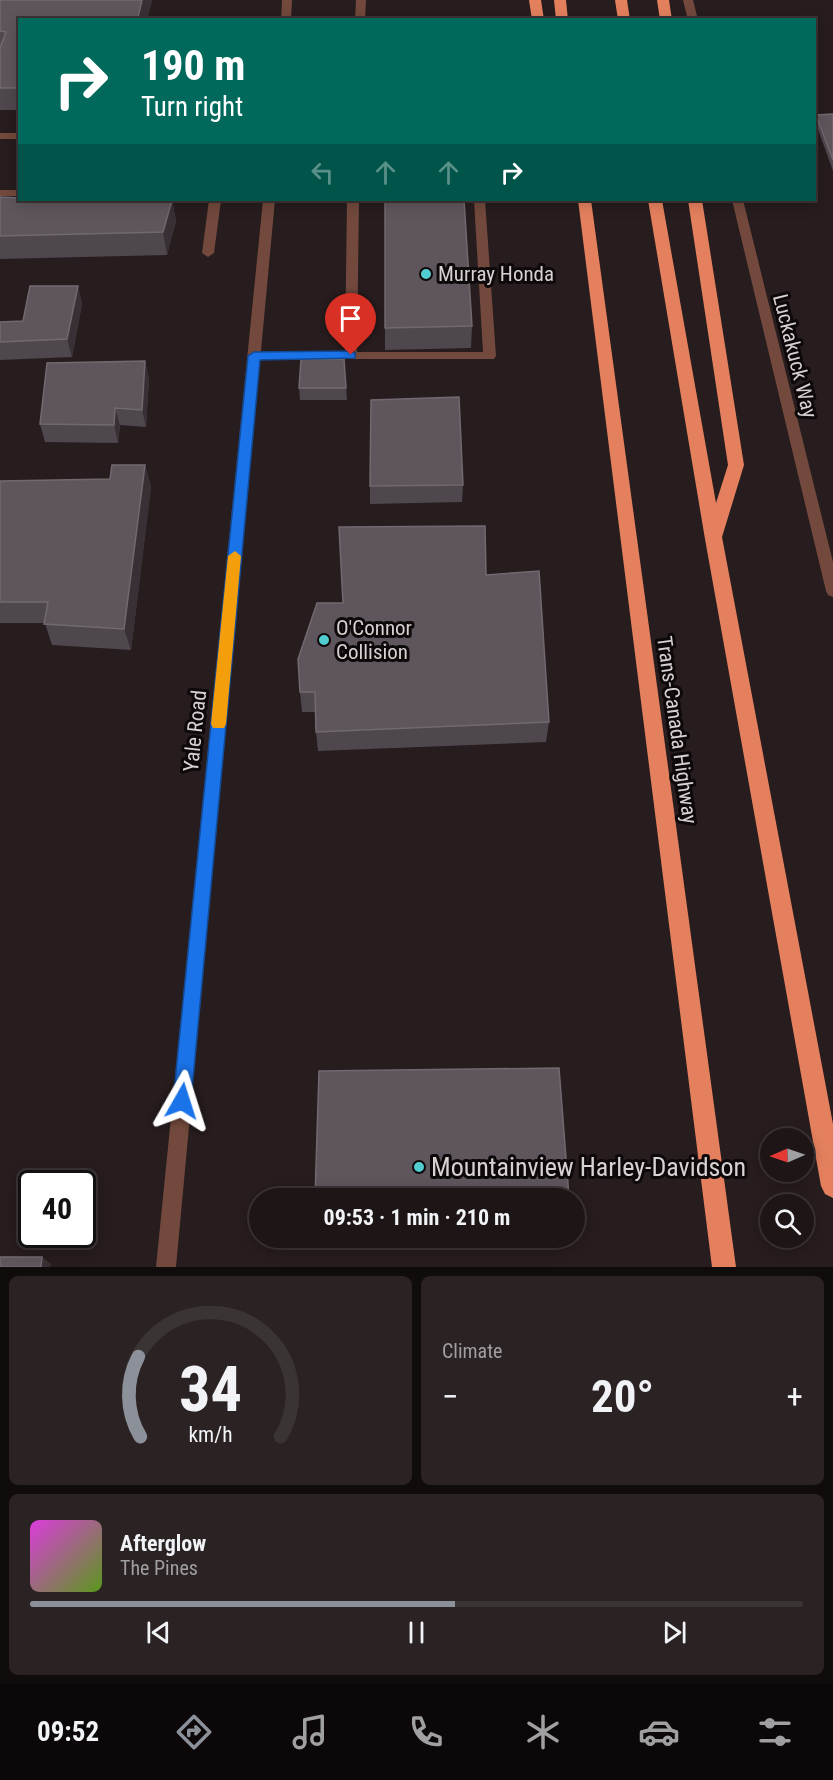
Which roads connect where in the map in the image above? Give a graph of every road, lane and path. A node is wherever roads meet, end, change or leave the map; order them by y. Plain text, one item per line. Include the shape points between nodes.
1 (288, 0) edge
2 (361, 0) edge
3 (535, 0) edge
4 (560, 0) edge
5 (621, 0) edge
6 (663, 0) edge
7 (688, 0) edge
8 (286, 18) edge
9 (360, 18) edge
10 (538, 18) edge
11 (562, 18) edge
12 (624, 18) edge
13 (666, 18) edge
14 (692, 18) edge
15 (0, 136) edge
16 (18, 136) edge
17 (0, 193) edge
18 (18, 193) edge
19 (215, 201) edge
20 (269, 201) edge
21 (353, 201) edge
22 (480, 201) edge
23 (574, 201) edge
24 (584, 201) edge
25 (655, 201) edge
26 (695, 201) edge
27 (737, 201) edge
28 (208, 253) dead end
29 (596, 301) junction
30 (351, 355) junction
31 (254, 356) junction
32 (714, 539) junction
33 (833, 591) edge
34 (833, 1186) edge
35 (166, 1267) edge
36 (724, 1267) edge

1 - 8 street
2 - 9 street
3 - 10 highway
4 - 11 highway
5 - 12 highway
6 - 13 highway
7 - 14 street
15 - 16 street
17 - 18 street
19 - 28 street
20 - 31 street, Yale Road
21 - 30 street
22 - 30 street via 490,356
23 - 29 highway
24 - 29 highway, Trans-Canada Highway
25 - 32 highway
26 - 32 highway via 736,465
27 - 33 street, Luckakuck Way
29 - 36 highway, Trans-Canada Highway
30 - 31 street
31 - 35 street, Yale Road
32 - 34 highway

